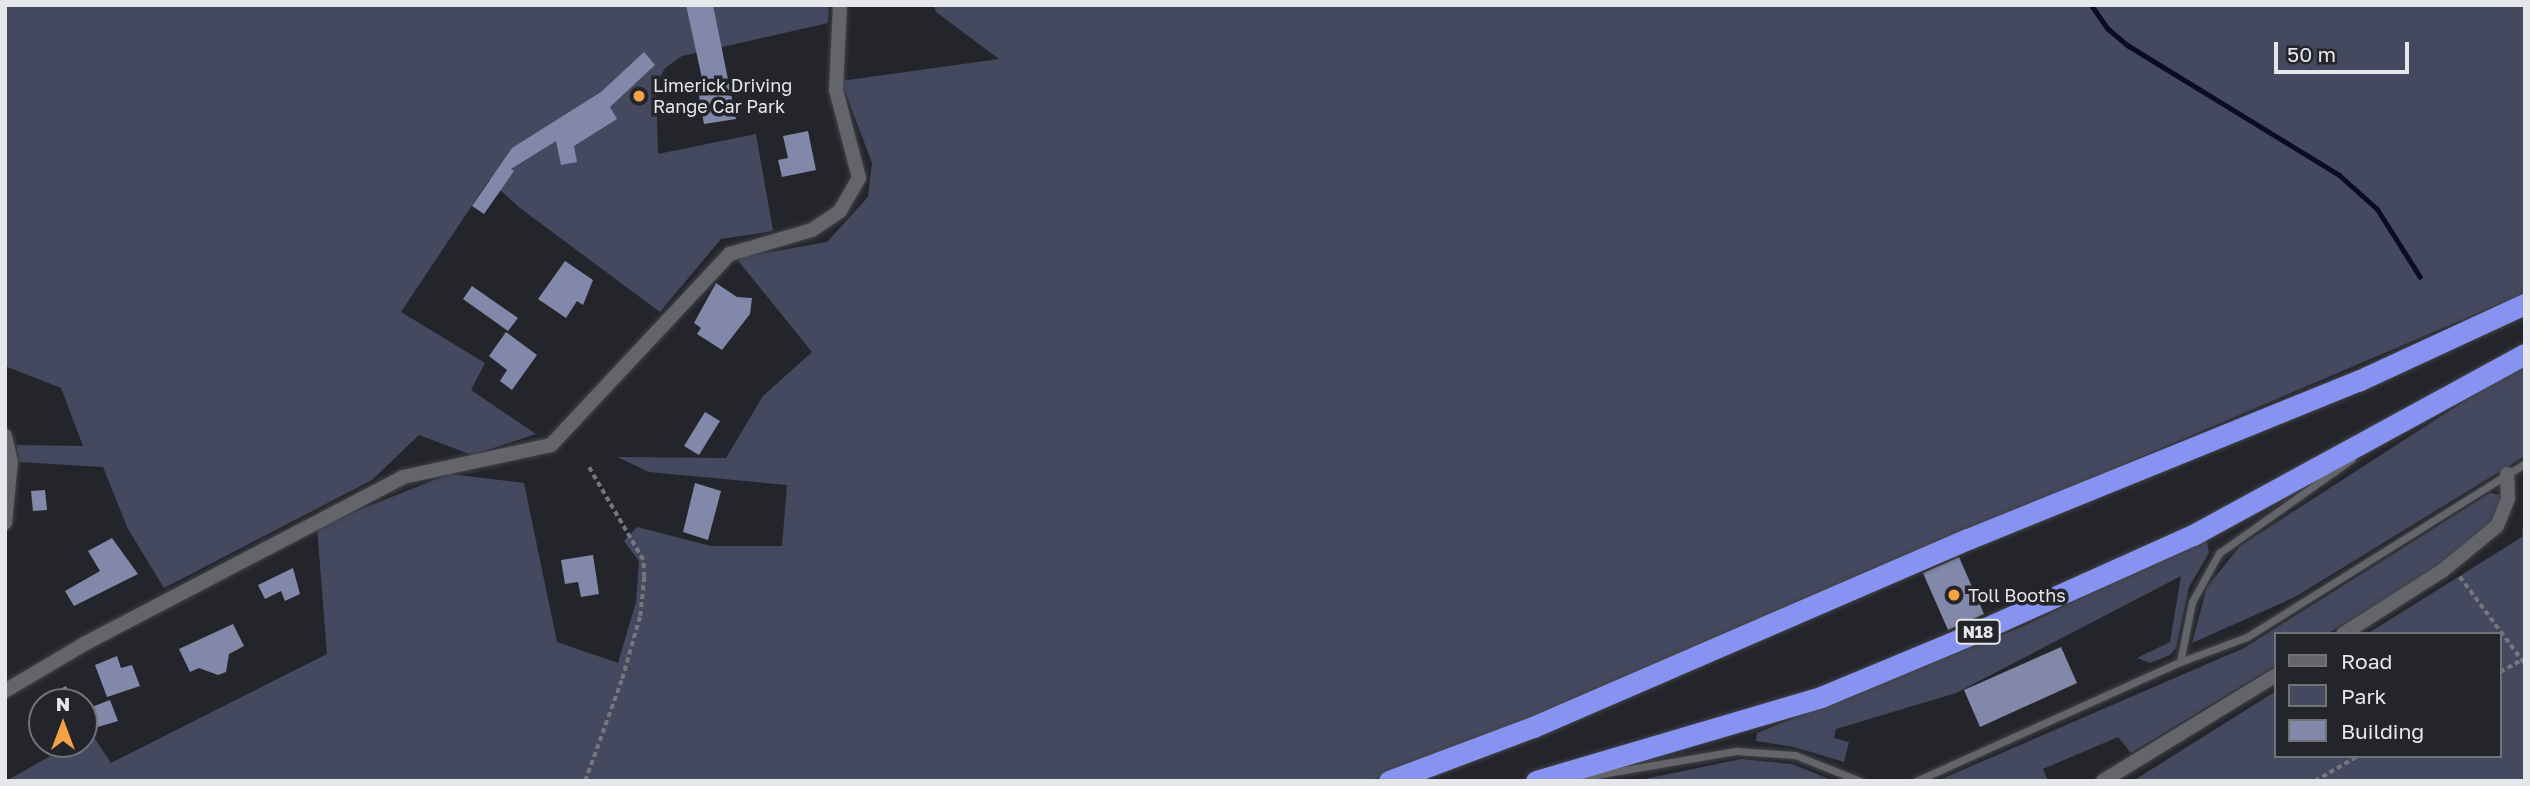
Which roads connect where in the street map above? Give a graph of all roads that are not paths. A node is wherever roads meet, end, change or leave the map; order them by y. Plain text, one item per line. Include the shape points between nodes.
1 (840, 5) edge
2 (2525, 304) edge
3 (2525, 354) edge
4 (2396, 424) junction
5 (5, 436) edge
6 (2525, 463) edge
7 (2507, 474) junction
8 (5, 523) edge
9 (2346, 632) edge
10 (2180, 662) junction
11 (2274, 676) edge
12 (5, 691) edge
13 (1390, 781) edge
14 (1536, 781) edge
15 (1556, 781) edge
16 (1860, 781) edge
17 (1916, 781) edge
18 (2103, 781) edge

1 - 12 street via 836,90 859,178 840,211 813,230 730,254 551,445 403,477 96,637
2 - 13 highway via 2358,381 1968,539 1532,727
3 - 4 highway, N18
4 - 10 lane via 2219,553 2192,602
4 - 14 highway, N18 via 2193,536 1833,692
5 - 8 street via 11,461
6 - 7 lane
7 - 9 street via 2508,499 2500,520 2450,565
7 - 10 lane via 2247,638
10 - 17 lane
11 - 18 street
15 - 16 lane via 1623,774 1736,751 1795,755

